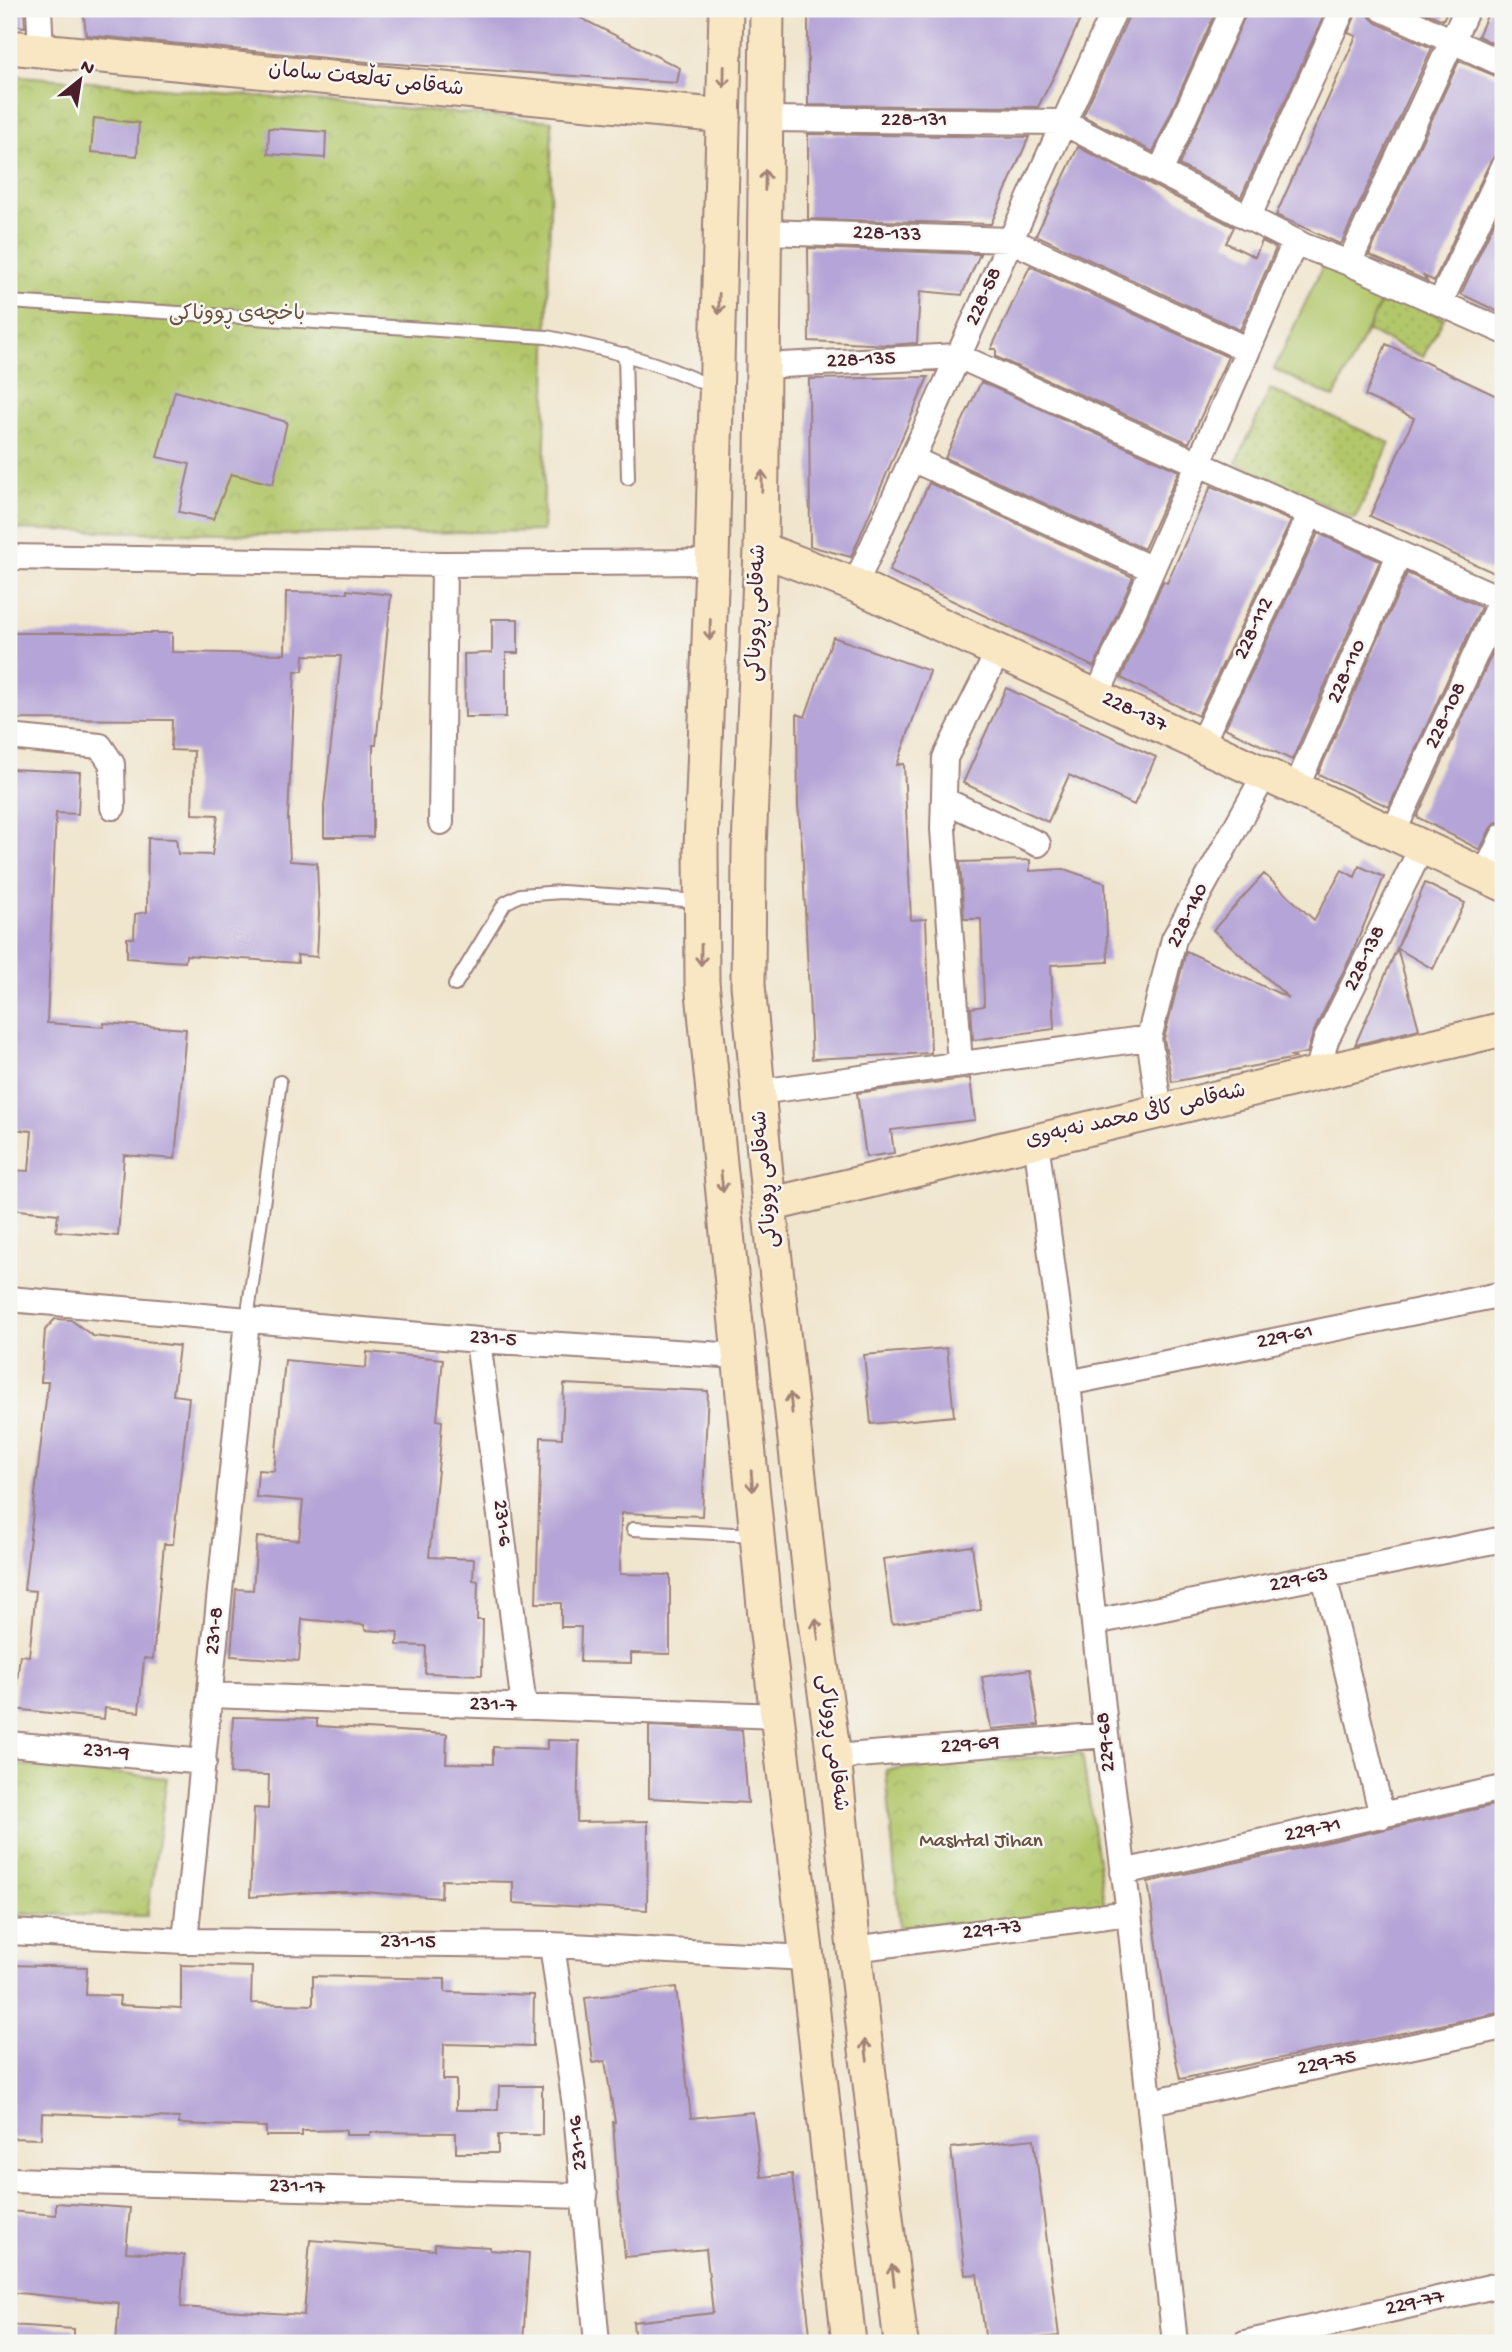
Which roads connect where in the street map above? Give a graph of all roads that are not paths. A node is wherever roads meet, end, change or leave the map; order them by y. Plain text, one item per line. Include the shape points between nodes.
1 (39, 9) edge
2 (726, 9) edge
3 (767, 9) edge
4 (1115, 9) edge
5 (1233, 9) edge
6 (1343, 9) edge
7 (1382, 9) edge
8 (1468, 9) edge
9 (1452, 41) junction
10 (9, 47) edge
11 (41, 50) junction
12 (1503, 64) edge
13 (723, 116) junction
14 (766, 119) junction
15 (1062, 122) junction
16 (1503, 168) edge
17 (1160, 172) junction
18 (1248, 218) junction
19 (765, 232) junction
20 (1010, 240) junction
21 (1295, 242) junction
22 (1349, 263) junction
23 (9, 302) edge
24 (1440, 303) junction
25 (1503, 331) edge
26 (1248, 350) junction
27 (625, 354) junction
28 (958, 356) junction
29 (763, 366) junction
30 (717, 389) junction
31 (912, 459) junction
32 (1198, 464) junction
33 (628, 478) dead end
34 (1310, 515) junction
35 (761, 549) junction
36 (1399, 555) junction
37 (9, 556) edge
38 (712, 562) junction
39 (444, 564) junction
40 (1152, 569) junction
41 (855, 585) junction
42 (1502, 600) edge
43 (999, 650) junction
44 (1097, 696) junction
45 (9, 737) edge
46 (1201, 744) junction
47 (1265, 774) junction
48 (1296, 788) junction
49 (944, 800) junction
50 (113, 807) dead end
51 (441, 822) dead end
52 (1503, 836) edge
53 (1407, 840) junction
54 (1038, 844) dead end
55 (701, 848) junction
56 (749, 849) junction
57 (1494, 880) edge
58 (701, 901) junction
59 (455, 985) dead end
60 (1503, 1029) edge
61 (1149, 1038) junction
62 (960, 1064) junction
63 (1317, 1073) junction
64 (280, 1082) dead end
65 (759, 1092) junction
66 (1160, 1111) junction
67 (1036, 1141) junction
68 (769, 1205) junction
69 (1503, 1294) edge
70 (9, 1299) edge
71 (247, 1320) junction
72 (478, 1340) junction
73 (740, 1356) junction
74 (1068, 1383) junction
75 (633, 1529) dead end
76 (757, 1535) junction
77 (1503, 1539) edge
78 (1324, 1576) junction
79 (1095, 1622) junction
80 (210, 1695) junction
81 (524, 1707) junction
82 (776, 1716) junction
83 (1106, 1735) junction
84 (9, 1744) edge
85 (834, 1757) junction
86 (204, 1762) junction
87 (1503, 1788) edge
88 (1382, 1816) junction
89 (1123, 1872) junction
90 (1129, 1913) junction
91 (9, 1932) edge
92 (185, 1941) junction
93 (552, 1945) junction
94 (854, 1949) junction
95 (807, 1958) junction
96 (1503, 2027) edge
97 (1150, 2102) junction
98 (9, 2180) edge
99 (585, 2196) junction
100 (1503, 2284) edge
101 (597, 2343) edge
102 (849, 2343) edge
103 (901, 2343) edge
104 (1175, 2343) edge
105 (1245, 2343) edge

1 - 11 street
2 -> 13 main road, شەقامی ڕووناکی
3 - 14 main road, شەقامی ڕووناکی
4 - 15 street, 228-58
5 - 17 street
6 - 18 street
7 - 9 street
8 - 9 street
9 - 12 street
9 - 22 street
10 - 11 main road, شەقامی تەڵعەت سامان
11 - 13 main road, شەقامی تەڵعەت سامان
13 -> 30 main road, شەقامی ڕووناکی
14 - 15 street, 228-131
19 -> 14 main road, شەقامی ڕووناکی
15 - 17 street
15 - 20 street, 228-58
16 - 24 street
17 - 18 street
18 - 21 street
19 - 20 street, 228-133
19 - 29 main road, شەقامی ڕووناکی
20 - 26 street
20 - 28 street, 228-58
21 - 22 street
21 - 26 street
22 - 24 street
23 - 27 lane via 548,337
24 - 25 street
26 - 32 street
27 - 30 lane
27 - 33 lane
28 - 29 street, 228-135
28 - 31 street, 228-58
28 - 32 street
35 -> 29 main road, شەقامی ڕووناکی
30 - 38 main road, شەقامی ڕووناکی
31 - 40 street
31 - 41 street, 228-58
32 - 34 street
32 - 40 street
34 - 36 street
34 - 46 street, 228-112
35 - 41 main road, 228-137
35 - 56 main road, شەقامی ڕووناکی
36 - 42 street
36 - 48 street, 228-110
37 - 39 street
38 - 39 street
38 -> 55 main road, شەقامی ڕووناکی
39 - 51 street
40 - 44 street
41 - 43 main road, 228-137
42 - 53 street, 228-108
43 - 44 main road, 228-137
43 - 49 street via 945,758
44 - 46 main road, 228-137
45 - 50 street via 100,746 112,764
46 - 47 main road, 228-137
47 - 48 main road, 228-137
47 - 61 street, 228-140 via 1174,939
48 - 53 main road, 228-137
49 - 54 street
49 - 62 street
52 - 57 street
53 - 57 main road, 228-137
53 - 63 street, 228-138
55 - 56 main road
55 - 58 main road, شەقامی ڕووناکی
56 - 65 main road, شەقامی ڕووناکی via 748,985
58 - 59 lane via 562,892 520,895 505,903
58 -> 73 main road, شەقامی ڕووناکی via 702,982
60 - 63 main road, شەقامی کافی محمد نەبەوی
61 - 62 street
61 - 66 street, 228-140
62 - 65 street
63 - 66 main road, شەقامی کافی محمد نەبەوی
64 - 71 lane
65 - 68 main road, شەقامی ڕووناکی
66 - 67 main road, شەقامی کافی محمد نەبەوی
67 - 68 main road, شەقامی کافی محمد نەبەوی
67 - 74 street, 229-68
85 -> 68 main road, شەقامی ڕووناکی
69 - 74 street, 229-61
70 - 71 street, 231-5
71 - 72 street, 231-5
71 - 80 street, 231-8
72 - 73 street, 231-5
72 - 81 street, 231-6
73 -> 76 main road, شەقامی ڕووناکی
74 - 79 street, 229-68
75 - 76 lane
76 - 82 main road, شەقامی ڕووناکی
77 - 78 street, 229-63
78 - 79 street, 229-63
78 - 88 street
79 - 83 street, 229-68
80 - 81 street, 231-7
80 - 86 street, 231-8
81 - 82 street, 231-7
82 - 95 main road, شەقامی ڕووناکی
83 - 85 street, 229-69
83 - 89 street, 229-68
84 - 86 street, 231-9
85 - 94 main road, شەقامی ڕووناکی
86 - 92 street, 231-8
87 - 88 street, 229-71
88 - 89 street, 229-71
89 - 90 street, 229-68
90 - 94 street, 229-73
90 - 97 street, 229-68
91 - 92 street, 231-15
92 - 93 street, 231-15
93 - 95 street, 231-15
93 - 99 street, 231-16
103 -> 94 main road, شەقامی ڕووناکی
95 - 102 main road, شەقامی ڕووناکی
96 - 97 street, 229-75
97 - 104 street, 229-68
98 - 99 street, 231-17
99 - 101 street, 231-16
100 - 105 street, 229-77

